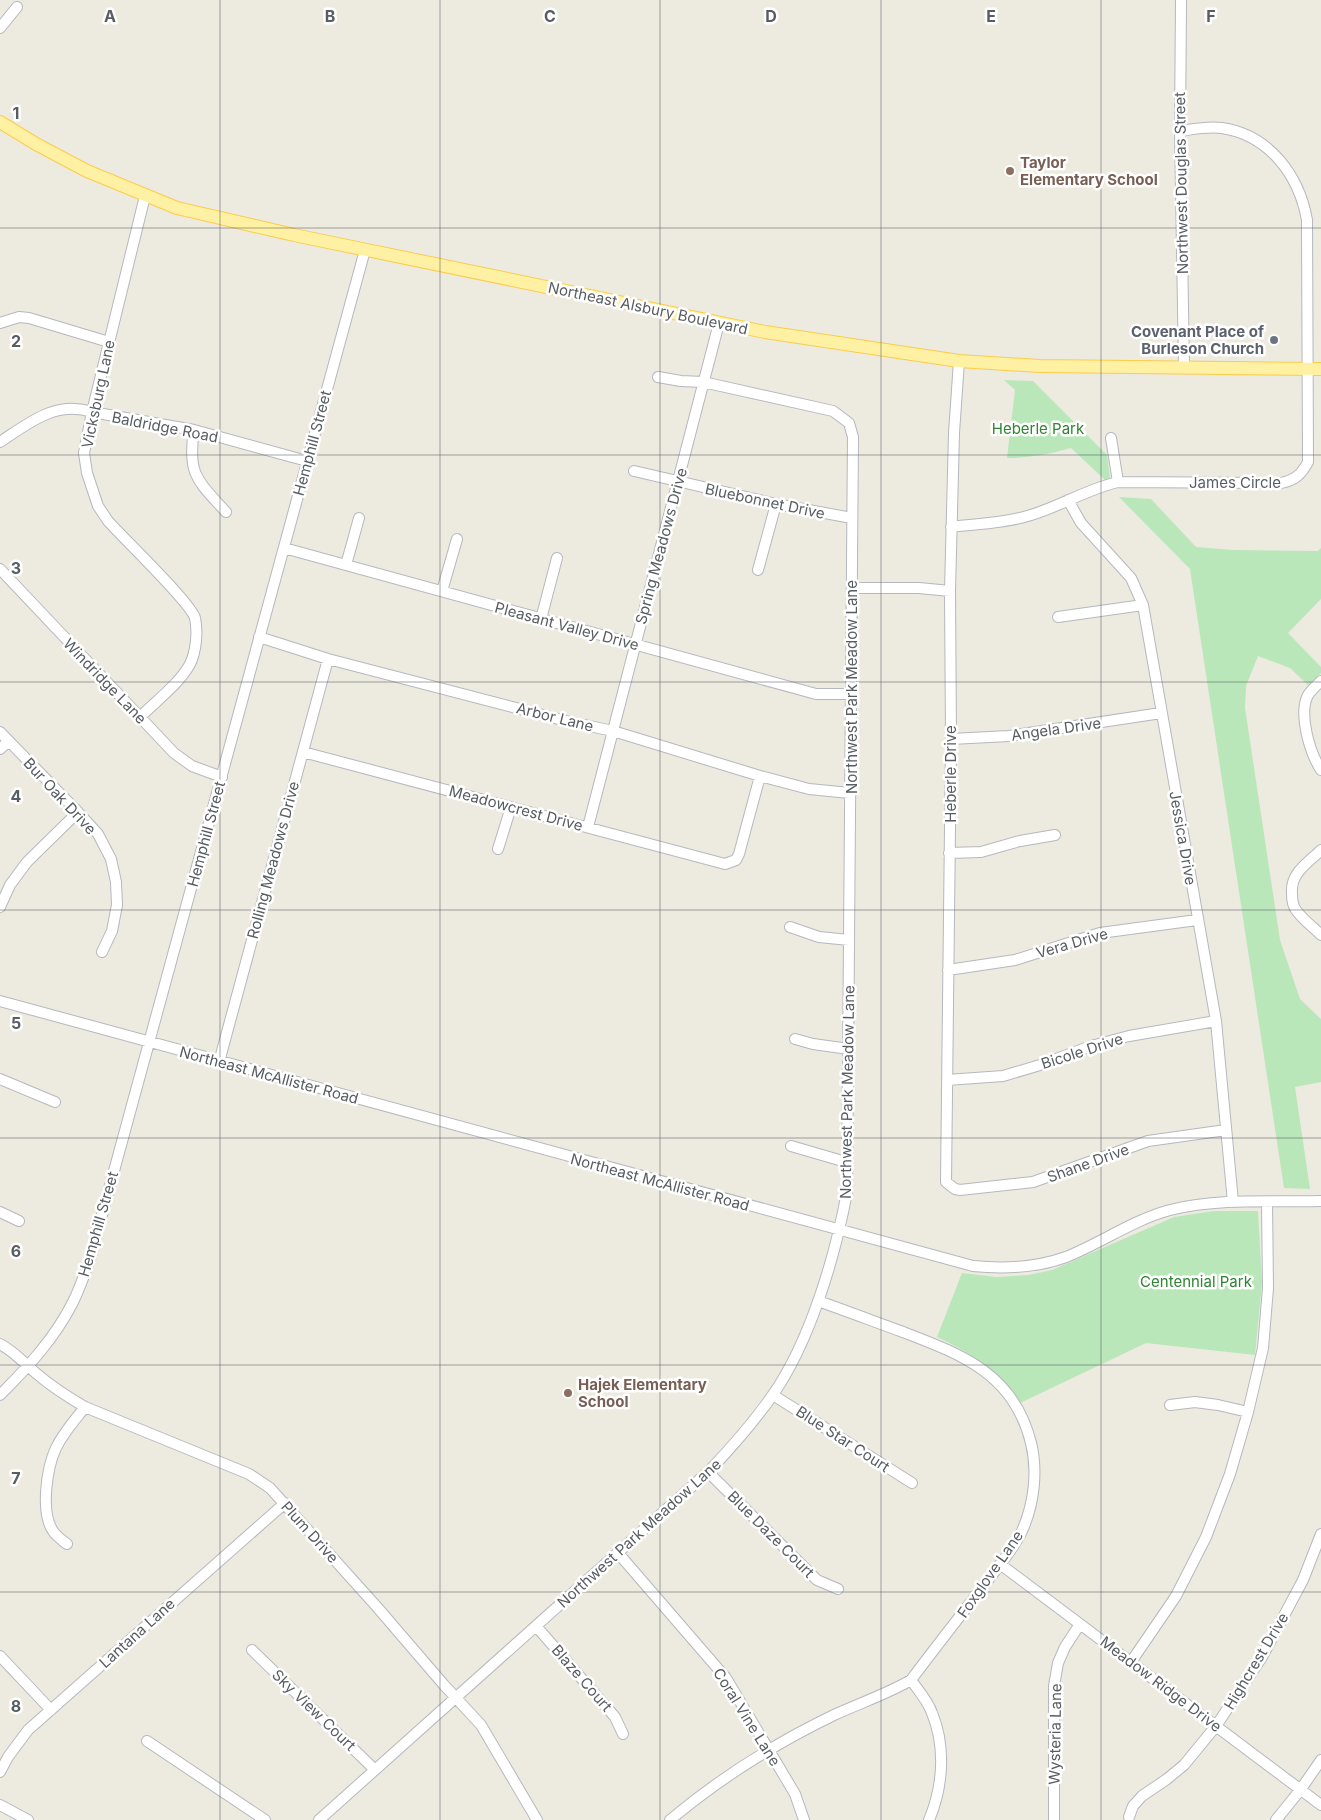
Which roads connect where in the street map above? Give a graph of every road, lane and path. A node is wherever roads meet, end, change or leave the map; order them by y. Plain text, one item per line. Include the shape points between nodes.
1 (1181, 0) edge
2 (17, 7) dead end
3 (0, 28) edge
4 (0, 122) edge
5 (1180, 131) junction
6 (145, 196) junction
7 (365, 250) junction
8 (0, 322) edge
9 (719, 323) junction
10 (109, 342) junction
11 (960, 361) junction
12 (1184, 367) junction
13 (1315, 369) edge
14 (658, 377) dead end
15 (703, 382) junction
16 (92, 412) junction
17 (194, 430) junction
18 (1111, 438) dead end
19 (0, 442) edge
20 (307, 461) junction
21 (634, 471) dead end
22 (678, 482) junction
23 (1118, 482) junction
24 (1068, 500) junction
25 (776, 504) junction
26 (226, 512) dead end
27 (359, 518) dead end
28 (852, 518) junction
29 (951, 526) junction
30 (457, 539) dead end
31 (284, 548) junction
32 (557, 558) dead end
33 (346, 565) junction
34 (0, 569) edge
35 (758, 570) dead end
36 (852, 588) junction
37 (950, 591) junction
38 (442, 592) junction
39 (1143, 605) junction
40 (1058, 617) dead end
41 (541, 619) junction
42 (259, 637) junction
43 (635, 644) junction
44 (328, 659) junction
45 (1321, 681) edge
46 (851, 694) junction
47 (1162, 713) junction
48 (140, 717) junction
49 (613, 731) junction
50 (0, 732) edge
51 (951, 739) junction
52 (9, 741) junction
53 (0, 749) edge
54 (302, 752) junction
55 (1321, 770) edge
56 (760, 776) junction
57 (222, 777) junction
58 (850, 793) junction
59 (511, 806) junction
60 (78, 812) junction
61 (588, 827) junction
62 (1055, 835) dead end
63 (498, 849) dead end
64 (1321, 850) edge
65 (950, 853) junction
66 (0, 907) edge
67 (1197, 920) junction
68 (790, 927) dead end
69 (1321, 935) edge
70 (849, 940) junction
71 (102, 952) dead end
72 (948, 970) junction
73 (0, 1001) edge
74 (1216, 1020) junction
75 (795, 1039) dead end
76 (149, 1043) junction
77 (849, 1049) junction
78 (219, 1062) junction
79 (0, 1079) edge
80 (947, 1080) junction
81 (55, 1102) dead end
82 (1226, 1130) junction
83 (791, 1146) dead end
84 (846, 1162) junction
85 (950, 1186) joint
86 (1321, 1201) edge
87 (1233, 1202) junction
88 (1267, 1202) junction
89 (0, 1212) edge
90 (19, 1222) dead end
91 (840, 1230) junction
92 (818, 1301) junction
93 (0, 1344) edge
94 (28, 1366) junction
95 (773, 1395) junction
96 (0, 1396) edge
97 (1170, 1405) dead end
98 (86, 1407) junction
99 (1248, 1412) junction
100 (708, 1472) junction
101 (912, 1483) dead end
102 (284, 1503) junction
103 (1321, 1534) edge
104 (67, 1544) dead end
105 (618, 1553) junction
106 (1000, 1564) junction
107 (838, 1589) dead end
108 (1080, 1624) junction
109 (536, 1626) junction
110 (252, 1650) dead end
111 (0, 1656) edge
112 (1131, 1662) junction
113 (911, 1680) junction
114 (456, 1698) junction
115 (51, 1710) junction
116 (1216, 1726) junction
117 (622, 1734) dead end
118 (147, 1741) dead end
119 (768, 1749) junction
120 (1321, 1760) edge
121 (375, 1770) junction
122 (0, 1772) edge
123 (1301, 1790) junction
124 (0, 1805) edge
125 (1321, 1805) edge
126 (1129, 1817) dead end
127 (28, 1820) edge
128 (265, 1820) edge
129 (319, 1820) edge
130 (537, 1820) edge
131 (670, 1820) edge
132 (804, 1820) edge
133 (929, 1820) edge
134 (1054, 1820) edge
135 (1276, 1820) edge

1 - 5 street, Northwest Douglas Street
2 - 3 street
4 - 6 main road, Northeast Alsbury Boulevard via 65,160
5 - 12 street, Northwest Douglas Street
5 - 13 street, James Circle via 1222,128 1246,134 1280,160 1293,178 1304,203 1307,220
6 - 7 main road, Northeast Alsbury Boulevard via 229,221
6 - 10 street, Vicksburg Lane
7 - 9 main road, Northeast Alsbury Boulevard
7 - 20 street, Hemphill Street
8 - 10 street via 29,318
9 - 11 main road, Northeast Alsbury Boulevard
9 - 15 street, Spring Meadows Drive
10 - 16 street, Vicksburg Lane
11 - 12 main road, Northeast Alsbury Boulevard via 1040,366
11 - 29 street, Heberle Drive
12 - 13 main road, Northeast Alsbury Boulevard
13 - 23 street, James Circle via 1308,462 1296,478 1281,483
14 - 15 street
15 - 22 street, Spring Meadows Drive
15 - 28 street, Northwest Park Meadow Lane via 833,411 849,423 852,437
16 - 17 street, Baldridge Road
16 - 19 street, Baldridge Road via 79,408 54,410
16 - 48 street, Vicksburg Lane via 84,453 98,506 195,617 195,648 190,663
17 - 20 street, Baldridge Road
17 - 26 street via 191,451 196,474
18 - 23 street
20 - 31 street, Hemphill Street
21 - 22 street, Bluebonnet Drive
22 - 25 street, Bluebonnet Drive
22 - 43 street, Spring Meadows Drive
23 - 24 street, James Circle
24 - 29 street, James Circle via 1031,515
24 - 39 street, Jessica Drive via 1081,523 1132,578
25 - 28 street, Bluebonnet Drive
25 - 35 street
27 - 33 street
28 - 36 street, Northwest Park Meadow Lane
29 - 37 street, Heberle Drive
30 - 38 street
31 - 33 street, Pleasant Valley Drive
31 - 42 street, Hemphill Street
32 - 41 street
33 - 38 street, Pleasant Valley Drive
34 - 48 street, Windridge Lane
36 - 37 street
36 - 46 street, Northwest Park Meadow Lane
37 - 51 street, Heberle Drive
38 - 41 street, Pleasant Valley Drive
39 - 40 street
39 - 47 street, Jessica Drive
41 - 43 street, Pleasant Valley Drive
42 - 44 street, Arbor Lane
42 - 57 street, Hemphill Street
43 - 46 street, Pleasant Valley Drive via 816,694
43 - 49 street, Spring Meadows Drive
44 - 49 street, Arbor Lane via 566,722
44 - 54 street, Rolling Meadows Drive
45 - 55 street via 1308,695 1304,705 1304,725
46 - 58 street, Northwest Park Meadow Lane
47 - 51 street, Angela Drive via 1009,736
47 - 67 street, Jessica Drive
48 - 57 street, Windridge Lane via 174,753 192,766
49 - 56 street, Arbor Lane
49 - 61 street, Spring Meadows Drive
50 - 52 street, Bur Oak Drive
51 - 65 street, Heberle Drive
52 - 53 street
52 - 60 street, Bur Oak Drive
54 - 59 street, Meadowcrest Drive
54 - 78 street, Rolling Meadows Drive
56 - 58 street, Arbor Lane via 809,789
56 - 61 street, Meadowcrest Drive via 739,854 730,863
57 - 76 street, Hemphill Street
58 - 70 street, Northwest Park Meadow Lane
59 - 61 street, Meadowcrest Drive
59 - 63 street
60 - 66 street via 27,862 10,885
60 - 71 street, Bur Oak Drive via 98,834 116,882 117,905 112,931
62 - 65 street via 981,852
64 - 69 street via 1293,878 1292,897 1295,909
65 - 72 street, Heberle Drive
67 - 72 street, Vera Drive via 1100,933 1015,960
67 - 74 street, Jessica Drive
68 - 70 street via 819,937
70 - 77 street, Northwest Park Meadow Lane
72 - 80 street, Heberle Drive
73 - 76 street, Northeast McAllister Road
74 - 80 street, Bicole Drive via 1129,1036 1003,1076
74 - 82 street, Jessica Drive
75 - 77 street
76 - 78 street, Northeast McAllister Road
76 - 94 street, Hemphill Street via 83,1279 61,1322
77 - 84 street, Northwest Park Meadow Lane
78 - 91 street, Northeast McAllister Road
79 - 81 street
80 - 85 street, Heberle Drive via 945,1176
82 - 85 street, Shane Drive via 1148,1141 1023,1184 960,1190
82 - 87 street, Jessica Drive
83 - 84 street
84 - 91 street, Northwest Park Meadow Lane via 847,1192
86 - 88 street, Northeast McAllister Road
87 - 88 street, Northeast McAllister Road
87 - 91 street, Northeast McAllister Road via 1195,1204 1167,1211 1067,1256 1046,1263 997,1269 973,1266
88 - 99 street via 1268,1288 1263,1348
89 - 90 street
91 - 92 street, Northwest Park Meadow Lane
92 - 95 street, Northwest Park Meadow Lane
92 - 106 street, Foxglove Lane via 950,1350 994,1379 1014,1403 1028,1430 1034,1455 1034,1480 1030,1508 1021,1532
93 - 94 street, Plum Drive
94 - 96 street, Hemphill Street
94 - 98 street, Plum Drive
95 - 100 street, Northwest Park Meadow Lane
95 - 101 street, Blue Star Court
97 - 99 street via 1218,1404
98 - 102 street, Plum Drive via 249,1474 266,1484
98 - 104 street via 56,1448 47,1484 50,1524
99 - 112 street via 1230,1474 1206,1537 1176,1596
100 - 105 street, Northwest Park Meadow Lane
100 - 107 street, Blue Daze Court via 817,1580
102 - 114 street, Plum Drive
102 - 115 street, Lantana Lane
103 - 116 street, Highcrest Drive via 1303,1580 1262,1657
105 - 109 street, Northwest Park Meadow Lane
105 - 119 street, Coral Vine Lane via 726,1678
106 - 108 street, Meadow Ridge Drive
106 - 113 street, Foxglove Lane
108 - 112 street, Meadow Ridge Drive
108 - 134 street, Wysteria Lane via 1058,1663 1054,1686
109 - 114 street, Northwest Park Meadow Lane
109 - 117 street, Blaze Court via 615,1717
110 - 121 street, Sky View Court
111 - 115 street
112 - 116 street, Meadow Ridge Drive
113 - 119 street, Foxglove Lane
113 - 133 street via 932,1712 940,1743 941,1774
114 - 121 street, Northwest Park Meadow Lane
114 - 130 street, Plum Drive via 481,1725
115 - 122 street, Lantana Lane via 18,1742
116 - 123 street, Meadow Ridge Drive
116 - 126 street, Highcrest Drive via 1184,1765 1142,1796
118 - 128 street
119 - 131 street, Foxglove Lane
119 - 132 street, Coral Vine Lane via 795,1794
120 - 123 street
121 - 129 street, Northwest Park Meadow Lane
123 - 125 street, Meadow Ridge Drive
123 - 135 street
124 - 127 street

